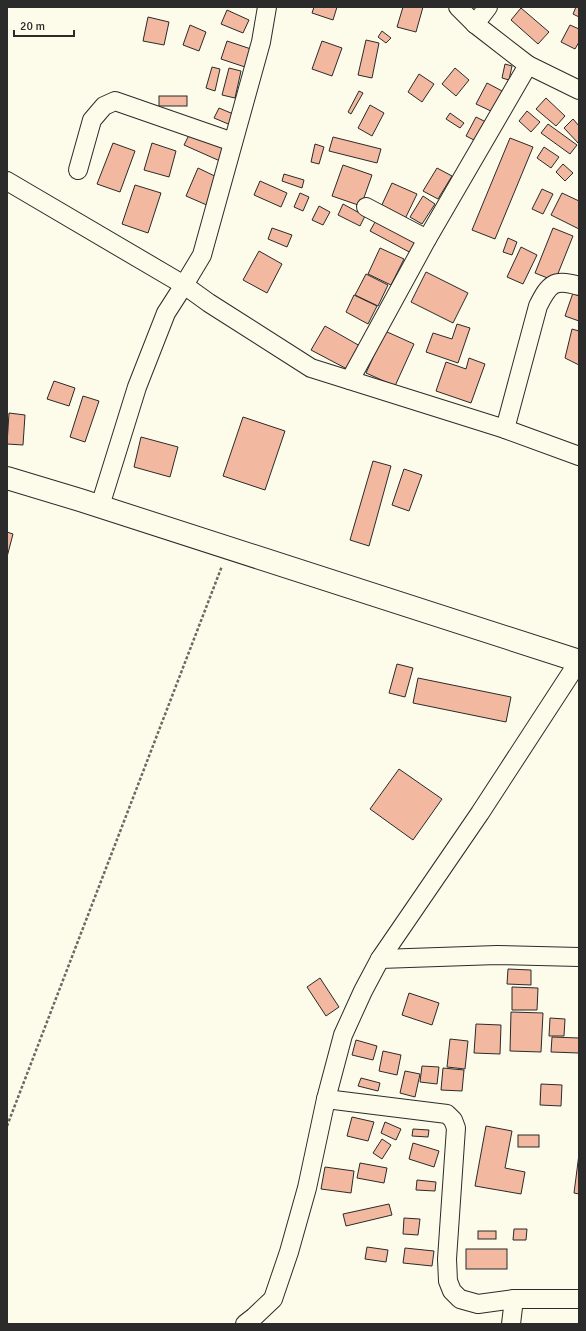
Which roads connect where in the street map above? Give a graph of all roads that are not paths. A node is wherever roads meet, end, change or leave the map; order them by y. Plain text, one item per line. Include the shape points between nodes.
1 (267, 7) edge
2 (458, 7) edge
3 (488, 7) edge
4 (475, 24) junction
5 (528, 65) junction
6 (579, 90) edge
7 (233, 142) junction
8 (78, 170) dead end
9 (7, 181) edge
10 (366, 207) dead end
11 (427, 239) junction
12 (184, 285) junction
13 (579, 286) edge
14 (350, 380) junction
15 (505, 429) junction
16 (579, 456) edge
17 (7, 478) edge
18 (100, 506) junction
19 (579, 661) edge
20 (579, 957) edge
21 (380, 959) junction
22 (326, 1099) junction
23 (514, 1299) junction
24 (579, 1299) edge
25 (245, 1324) edge
26 (511, 1324) edge

1 - 7 street via 261,42
2 - 4 street
3 - 4 street
4 - 5 street
5 - 6 street
5 - 11 street
7 - 8 street via 115,101 104,106 92,120
7 - 12 street via 202,255
9 - 12 street
10 - 11 street
11 - 14 street
12 - 14 street via 312,368
12 - 18 street via 166,313 140,380
13 - 15 street via 566,282 556,283 547,289 538,306
14 - 15 street
15 - 16 street
17 - 18 street
18 - 19 street
19 - 21 street via 480,813
20 - 21 street via 497,955
21 - 22 street via 343,1034
22 - 23 street via 447,1114 453,1120 456,1128 447,1259 448,1281 452,1291 460,1299 478,1304
22 - 25 street via 289,1252 272,1299
23 - 24 street
23 - 26 street

